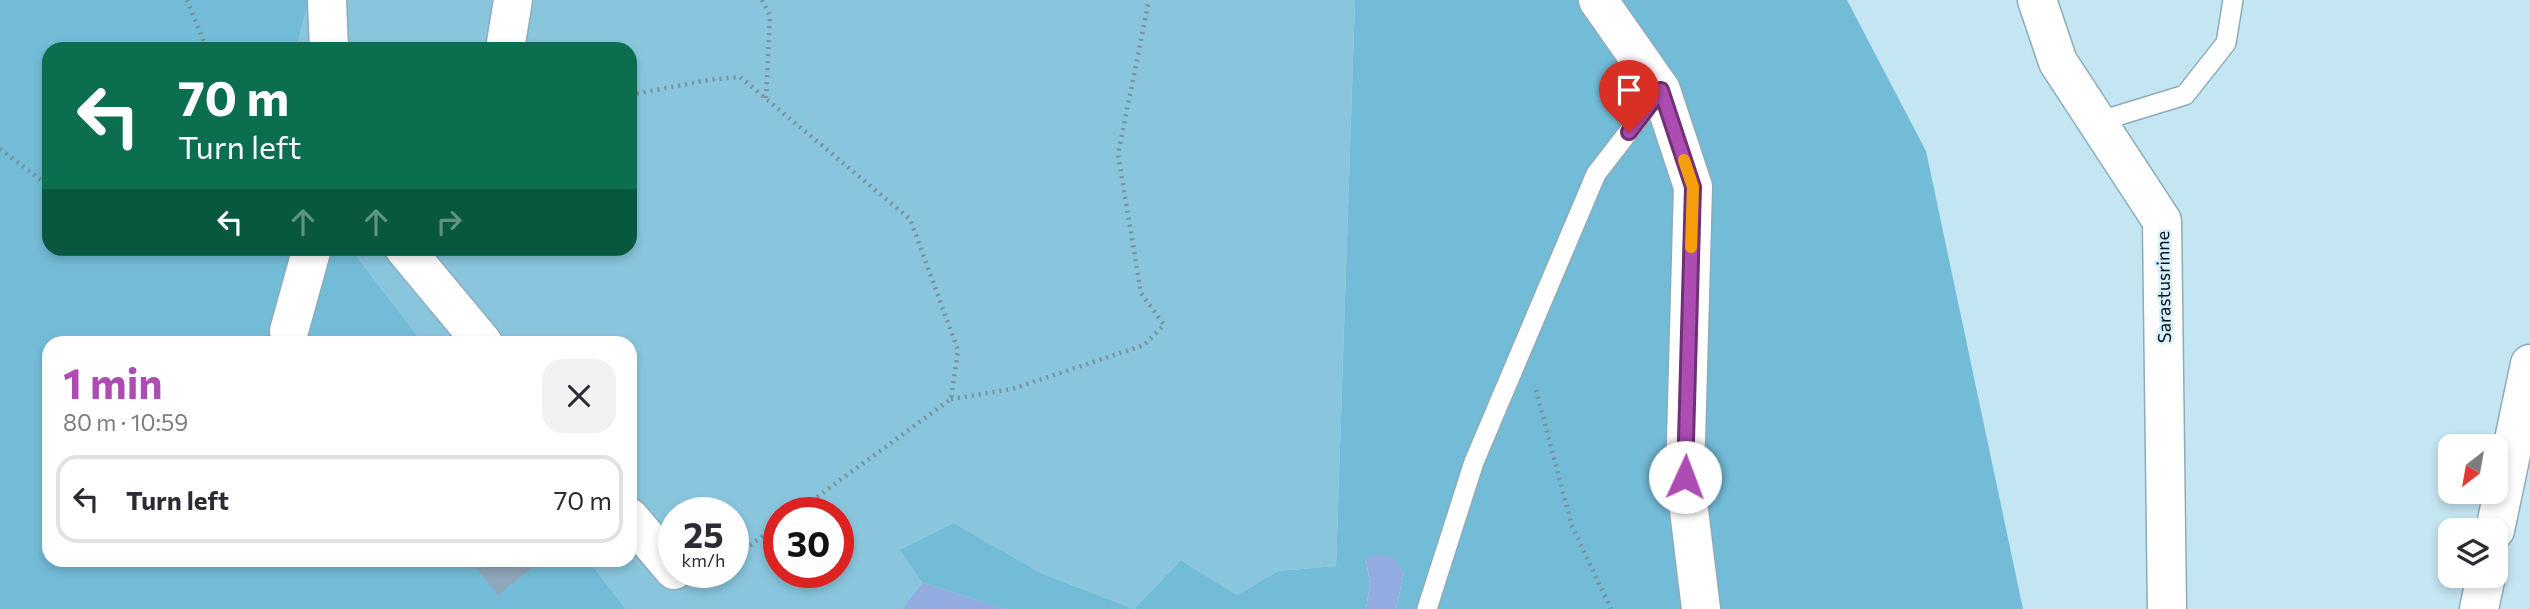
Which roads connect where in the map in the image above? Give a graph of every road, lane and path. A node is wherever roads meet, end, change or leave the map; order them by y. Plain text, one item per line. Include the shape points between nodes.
1 (187, 0) edge
2 (327, 0) edge
3 (513, 0) edge
4 (762, 0) edge
5 (1149, 0) edge
6 (1598, 0) edge
7 (2037, 0) edge
8 (2232, 0) edge
9 (204, 42) edge
10 (329, 42) edge
11 (506, 42) edge
12 (1661, 90) junction
13 (637, 94) edge
14 (766, 99) junction
15 (2097, 122) junction
16 (0, 149) edge
17 (42, 181) edge
18 (310, 256) edge
19 (423, 256) edge
20 (289, 331) dead end
21 (478, 336) edge
22 (1524, 345) junction
23 (2530, 364) edge
24 (951, 399) junction
25 (817, 497) edge
26 (2498, 518) edge
27 (637, 526) edge
28 (658, 551) edge
29 (2483, 588) edge
30 (1427, 609) edge
31 (1611, 609) edge
32 (1701, 609) edge
33 (2167, 609) edge
34 (2479, 609) edge

1 - 9 path
2 - 10 street
3 - 11 street
4 - 14 path via 770,16
5 - 24 path via 1118,154 1141,293 1164,325 1144,345 1012,389
6 - 12 street
7 - 15 street, Sarastusrinne via 2058,62
8 - 15 lane via 2226,43 2185,95
12 - 22 lane via 1596,174
12 - 32 street via 1693,187 1685,477
13 - 14 path via 740,77
14 - 24 path via 910,219 958,350
15 - 33 street, Sarastusrinne via 2162,220
16 - 17 path
18 - 20 street
19 - 21 street
22 - 30 lane via 1474,462
22 - 31 path via 1572,526
23 - 26 street
24 - 25 path
27 - 28 street
29 - 34 street

